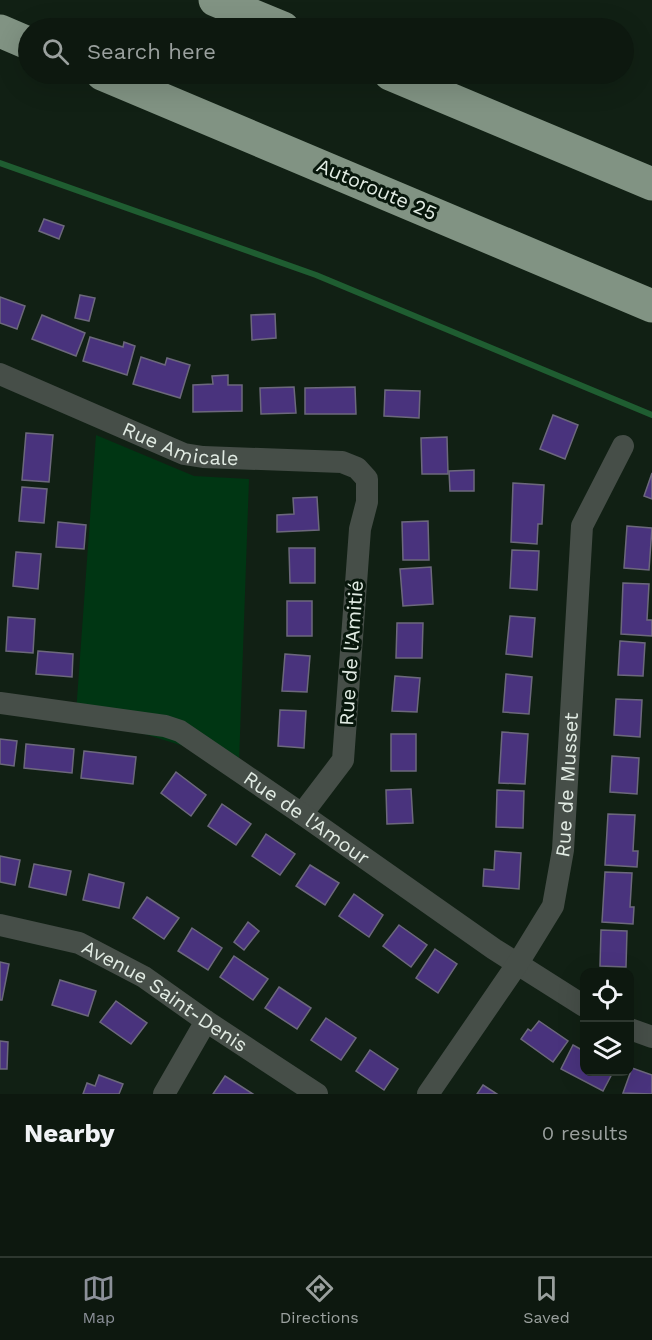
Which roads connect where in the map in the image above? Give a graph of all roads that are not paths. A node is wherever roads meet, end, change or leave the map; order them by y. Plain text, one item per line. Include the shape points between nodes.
1 (216, 0) edge
2 (259, 18) edge
3 (0, 31) edge
4 (18, 39) edge
5 (126, 84) edge
6 (414, 84) edge
7 (652, 184) edge
8 (652, 306) edge
9 (0, 374) edge
10 (623, 446) dead end
11 (367, 479) joint
12 (0, 703) edge
13 (302, 814) junction
14 (0, 925) edge
15 (518, 963) junction
16 (580, 1003) edge
17 (206, 1021) junction
18 (634, 1030) edge
19 (652, 1037) edge
20 (164, 1094) edge
21 (317, 1094) edge
22 (428, 1094) edge

1 - 2 highway
3 - 4 highway
5 - 8 highway, Autoroute 25
6 - 7 highway
9 - 11 street, Rue Amicale via 184,454 342,462 357,468
10 - 15 street, Rue de Musset via 582,526 563,850 554,906
11 - 13 street, Rue de l'Amitié via 343,760
12 - 13 street, Rue de l'Amour via 180,731
13 - 15 street, Rue de l'Amour
14 - 17 street, Avenue Saint-Denis via 79,943 144,977
15 - 16 street, Rue de l'Amour
15 - 22 street, Rue de Musset
17 - 20 street
17 - 21 street, Avenue Saint-Denis
18 - 19 street

